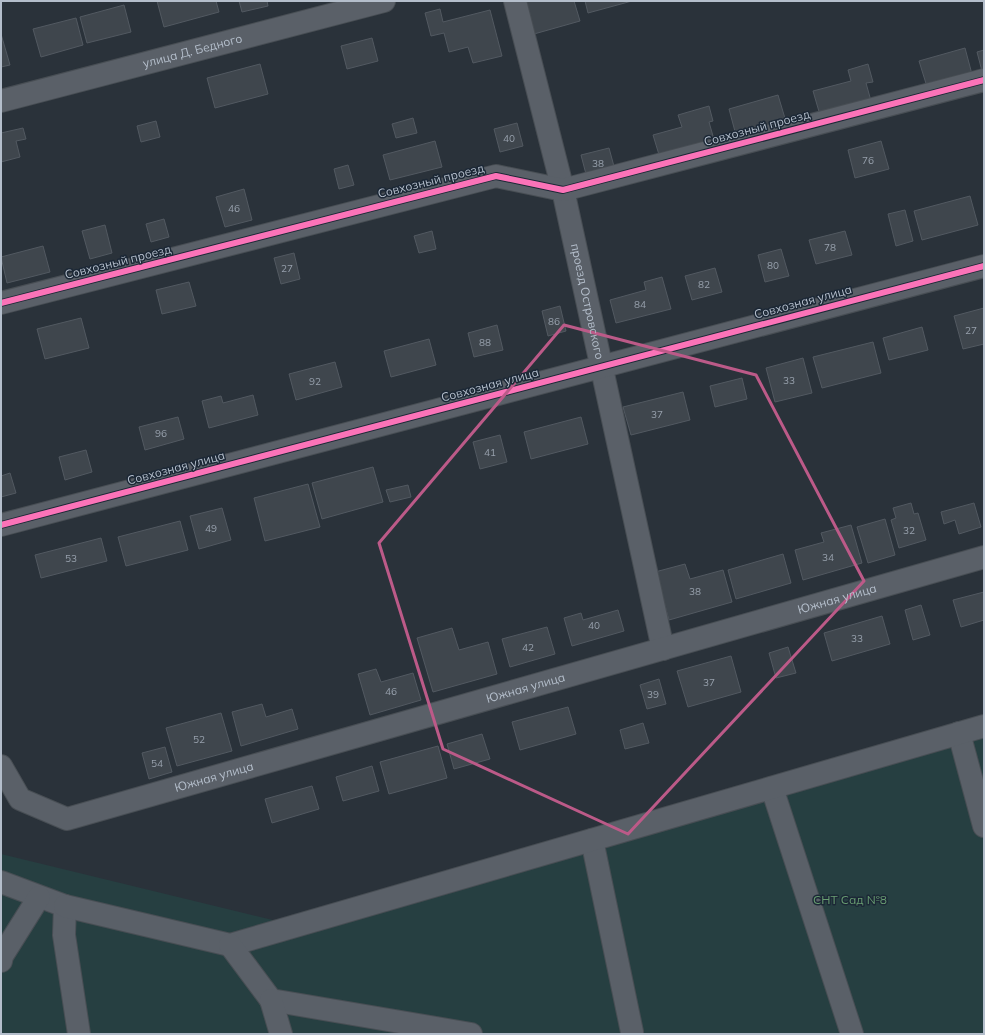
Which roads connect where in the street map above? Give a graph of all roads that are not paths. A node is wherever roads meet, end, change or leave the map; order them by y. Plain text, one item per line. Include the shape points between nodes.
1 (384, 1) edge
2 (515, 1) edge
3 (984, 80) edge
4 (1, 101) edge
5 (562, 190) junction
6 (984, 266) edge
7 (1, 303) edge
8 (603, 367) junction
9 (1, 525) edge
10 (984, 557) edge
11 (663, 649) junction
12 (984, 726) edge
13 (959, 733) junction
14 (1, 766) edge
15 (772, 788) junction
16 (984, 826) edge
17 (592, 840) junction
18 (1, 882) edge
19 (39, 897) junction
20 (65, 906) junction
21 (230, 945) junction
22 (1, 961) edge
23 (271, 1000) junction
24 (632, 1032) dead end
25 (79, 1034) edge
26 (281, 1034) edge
27 (471, 1034) edge
28 (852, 1034) edge

1 - 4 street, улица Д. Бедного
2 - 5 street, проезд Островского
3 - 5 street, Совхозный проезд
5 - 7 street, Совхозный проезд via 496,176
5 - 8 street, проезд Островского
6 - 8 street, Совхозная улица
8 - 9 street, Совхозная улица
8 - 11 street, проезд Островского
10 - 11 street, Южная улица
11 - 14 street, Южная улица via 67,819 20,799
12 - 13 street
13 - 15 street
13 - 16 street
15 - 17 street
15 - 28 street
17 - 21 street
17 - 24 street
18 - 19 street
19 - 20 street
19 - 22 street
20 - 21 street
20 - 25 street via 64,935
21 - 23 street
23 - 26 street
23 - 27 street

